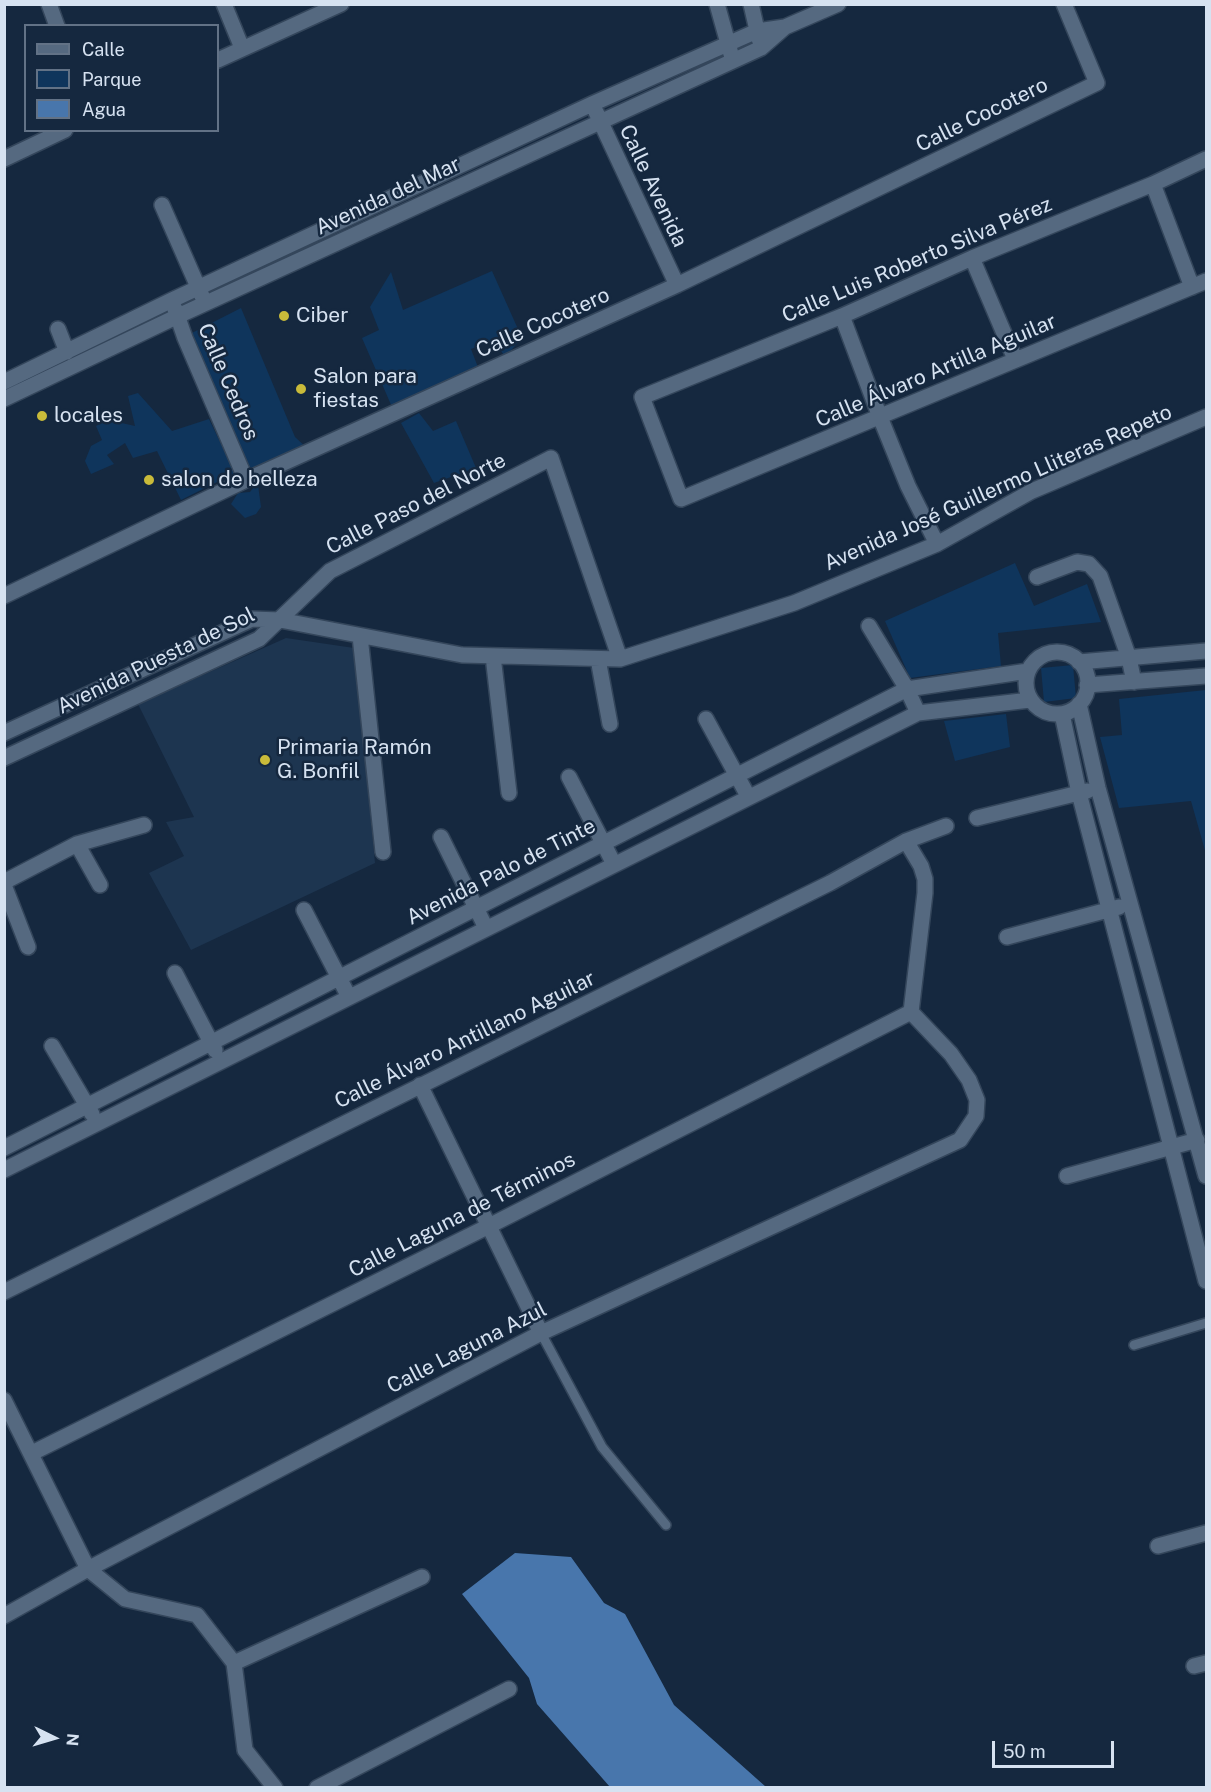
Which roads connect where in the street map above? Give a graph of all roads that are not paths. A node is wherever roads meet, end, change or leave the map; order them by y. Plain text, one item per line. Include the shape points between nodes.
1 (49, 4) edge
2 (224, 4) edge
3 (341, 4) edge
4 (717, 4) edge
5 (751, 4) edge
6 (838, 4) edge
7 (1064, 4) edge
8 (56, 24) edge
9 (785, 27) junction
10 (757, 31) junction
11 (242, 48) junction
12 (761, 48) junction
13 (730, 53) junction
14 (219, 60) edge
15 (592, 104) junction
16 (600, 121) junction
17 (61, 132) edge
18 (4, 159) edge
19 (1206, 159) edge
20 (1153, 184) junction
21 (162, 205) dead end
22 (972, 258) junction
23 (1199, 284) edge
24 (676, 285) junction
25 (199, 288) junction
26 (172, 300) junction
27 (206, 304) junction
28 (178, 316) junction
29 (842, 316) junction
30 (58, 329) dead end
31 (67, 352) junction
32 (1015, 360) junction
33 (4, 382) edge
34 (4, 399) edge
35 (880, 417) junction
36 (1206, 417) edge
37 (246, 480) junction
38 (681, 499) joint
39 (937, 544) junction
40 (1037, 577) dead end
41 (4, 596) edge
42 (280, 620) junction
43 (869, 626) dead end
44 (360, 636) junction
45 (1206, 651) edge
46 (493, 656) junction
47 (171, 657) junction
48 (598, 658) junction
49 (1129, 658) junction
50 (620, 659) junction
51 (1079, 662) junction
52 (1028, 671) junction
53 (179, 676) junction
54 (1206, 676) edge
55 (1134, 682) junction
56 (1087, 685) junction
57 (908, 689) junction
58 (1030, 700) junction
59 (1079, 705) junction
60 (55, 710) junction
61 (918, 712) junction
62 (1062, 714) junction
63 (706, 719) dead end
64 (610, 724) dead end
65 (65, 730) junction
66 (4, 734) edge
67 (4, 758) edge
68 (736, 776) junction
69 (569, 777) dead end
70 (1098, 788) junction
71 (509, 793) dead end
72 (1079, 793) junction
73 (748, 796) junction
74 (977, 818) dead end
75 (144, 825) dead end
76 (946, 826) dead end
77 (441, 837) dead end
78 (906, 841) junction
79 (603, 843) junction
80 (77, 844) junction
81 (383, 852) dead end
82 (614, 864) junction
83 (4, 883) edge
84 (100, 885) dead end
85 (1131, 904) junction
86 (475, 908) junction
87 (304, 910) dead end
88 (1110, 910) junction
89 (486, 928) junction
90 (1007, 937) dead end
91 (28, 947) dead end
92 (175, 973) dead end
93 (339, 977) junction
94 (349, 996) junction
95 (910, 1012) junction
96 (210, 1043) junction
97 (52, 1046) dead end
98 (221, 1061) junction
99 (420, 1085) junction
100 (87, 1106) junction
101 (97, 1123) junction
102 (1197, 1140) junction
103 (1172, 1147) junction
104 (4, 1148) edge
105 (4, 1170) edge
106 (1067, 1176) dead end
107 (1206, 1176) edge
108 (489, 1226) junction
109 (1206, 1281) edge
110 (4, 1292) edge
111 (1206, 1323) edge
112 (541, 1333) junction
113 (1134, 1345) dead end
114 (4, 1400) edge
115 (32, 1453) junction
116 (666, 1525) dead end
117 (1206, 1533) edge
118 (1158, 1546) dead end
119 (87, 1569) junction
120 (422, 1577) dead end
121 (4, 1616) edge
122 (234, 1663) junction
123 (509, 1689) dead end
124 (275, 1788) edge
125 (317, 1788) edge

1 - 8 street
2 - 11 street
3 - 11 street
4 - 13 street
5 - 10 street
6 - 9 street, Avenida del Mar
7 - 24 street, Calle Cocotero via 1097,82
9 - 10 street, Avenida del Mar
9 - 12 street, Avenida del Mar
10 - 12 street
10 - 13 street, Avenida del Mar
11 - 14 street
12 - 13 street, Avenida del Mar
13 - 15 street, Avenida del Mar
13 - 16 street, Avenida del Mar
15 - 16 street, Calle Avenida
15 - 25 street, Avenida del Mar
16 - 24 street, Calle Avenida
16 - 27 street, Avenida del Mar
17 - 18 street
19 - 20 street, Calle Luis Roberto Silva Pérez
20 - 22 street, Calle Luis Roberto Silva Pérez
20 - 23 street
21 - 25 street
22 - 29 street, Calle Luis Roberto Silva Pérez
22 - 32 street
23 - 32 street, Calle Álvaro Artilla Aguilar
24 - 37 street, Calle Cocotero
25 - 26 street, Avenida del Mar
25 - 27 street
26 - 28 street, Calle Cedros
26 - 31 street, Avenida del Mar
27 - 28 street, Avenida del Mar
28 - 34 street, Avenida del Mar
28 - 37 street, Calle Cedros
29 - 35 street
29 - 38 street, Calle Luis Roberto Silva Pérez via 642,397
30 - 31 street
31 - 33 street, Avenida del Mar
32 - 35 street, Calle Álvaro Artilla Aguilar
35 - 38 street, Calle Álvaro Artilla Aguilar
35 - 39 street
36 - 39 street, Avenida José Guillermo Lliteras Repeto via 1032,491
37 - 41 street, Calle Cocotero
39 - 50 street, Avenida José Guillermo Lliteras Repeto via 794,603
40 - 49 street via 1077,562 1089,564 1100,576
42 - 44 street, Avenida José Guillermo Lliteras Repeto
42 - 47 street, Avenida Puesta de Sol via 252,619
42 - 50 street, Calle Paso del Norte via 330,571 550,458
42 - 53 street, Avenida Puesta de Sol via 259,639
43 - 57 street
44 - 46 street, Avenida José Guillermo Lliteras Repeto via 462,655
44 - 81 street
45 - 49 street
46 - 48 street, Avenida José Guillermo Lliteras Repeto
46 - 71 street
47 - 53 street
47 - 60 street, Avenida Puesta de Sol
48 - 50 street, Avenida José Guillermo Lliteras Repeto
48 - 64 street
49 - 51 street
49 - 55 street
51 - 52 street via 1061,652 1051,652 1041,656
51 - 56 street
52 - 57 street, Avenida Palo de Tinte
52 - 58 street via 1026,686
53 - 65 street, Avenida Puesta de Sol
54 - 55 street
55 - 56 street
56 - 59 street
57 - 61 street
57 - 68 street, Avenida Palo de Tinte
58 - 61 street, Avenida Palo de Tinte
58 - 62 street via 1050,714
59 - 62 street
59 - 70 street
60 - 65 street
60 - 66 street, Avenida Puesta de Sol
61 - 73 street, Avenida Palo de Tinte
62 - 72 street
63 - 68 street
65 - 67 street, Avenida Puesta de Sol
68 - 73 street
68 - 79 street, Avenida Palo de Tinte
69 - 79 street
70 - 72 street
70 - 85 street
72 - 74 street
72 - 88 street
73 - 82 street, Avenida Palo de Tinte
75 - 80 street
76 - 78 street, Calle Álvaro Antillano Aguilar
77 - 86 street
78 - 95 street via 921,866 926,893
78 - 99 street, Calle Álvaro Antillano Aguilar via 830,883
79 - 82 street
79 - 86 street, Avenida Palo de Tinte
80 - 83 street
80 - 84 street
82 - 89 street, Avenida Palo de Tinte
83 - 91 street
85 - 88 street
85 - 102 street
86 - 89 street
86 - 93 street, Avenida Palo de Tinte
87 - 93 street
88 - 90 street
88 - 103 street
89 - 94 street, Avenida Palo de Tinte
92 - 96 street
93 - 94 street
93 - 96 street, Avenida Palo de Tinte
94 - 98 street, Avenida Palo de Tinte
95 - 108 street, Calle Laguna de Términos
95 - 112 street, Calle Laguna Azul via 951,1054 977,1100 976,1116 960,1140
96 - 98 street
96 - 100 street, Avenida Palo de Tinte
97 - 100 street
98 - 101 street, Avenida Palo de Tinte
99 - 108 street
99 - 110 street, Calle Álvaro Antillano Aguilar
100 - 101 street
100 - 104 street, Avenida Palo de Tinte
101 - 105 street, Avenida Palo de Tinte
102 - 103 street
102 - 107 street
103 - 106 street
103 - 109 street
108 - 112 street
108 - 115 street, Calle Laguna de Términos
111 - 113 lane
112 - 116 lane via 602,1447
112 - 119 street, Calle Laguna Azul
114 - 115 street
115 - 119 street
117 - 118 street
119 - 121 street, Calle Laguna Azul
119 - 122 street via 125,1599 197,1615
120 - 122 street
122 - 124 street via 245,1750
123 - 125 street

